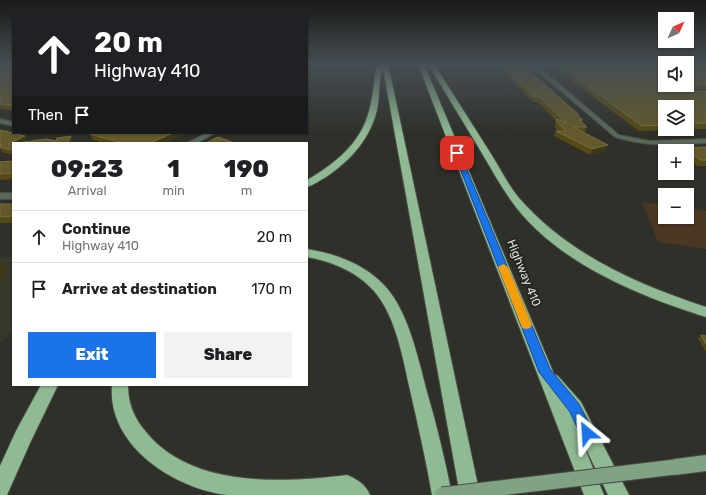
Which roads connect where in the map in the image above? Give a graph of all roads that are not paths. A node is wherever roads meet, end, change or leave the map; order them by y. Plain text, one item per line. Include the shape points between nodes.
1 (376, 87) edge
2 (389, 87) edge
3 (430, 87) edge
4 (445, 87) edge
5 (560, 87) edge
6 (0, 121) edge
7 (12, 124) edge
8 (210, 134) edge
9 (706, 141) edge
10 (193, 142) edge
11 (308, 183) edge
12 (0, 196) edge
13 (12, 196) edge
14 (308, 253) edge
15 (706, 312) edge
16 (545, 372) junction
17 (49, 386) edge
18 (120, 386) edge
19 (706, 463) edge
20 (0, 488) edge
21 (360, 495) edge
22 (442, 495) edge
23 (470, 495) edge
24 (594, 495) edge
25 (619, 495) edge

1 - 11 highway via 373,112 366,133 359,144 338,164
2 - 23 highway
3 - 16 highway, Highway 410
4 - 15 highway via 514,198 544,230 568,249 618,278 671,301
5 - 9 street via 617,136 632,142
6 - 7 street
8 - 10 street
12 - 13 street
14 - 22 highway via 329,257 365,275 390,302 406,340
16 - 24 highway, Highway 410
16 - 25 highway via 575,408
17 - 20 highway
18 - 21 highway via 123,411 137,439 164,462 185,472 242,488 276,491 347,485
19 - 22 main road, bridge

